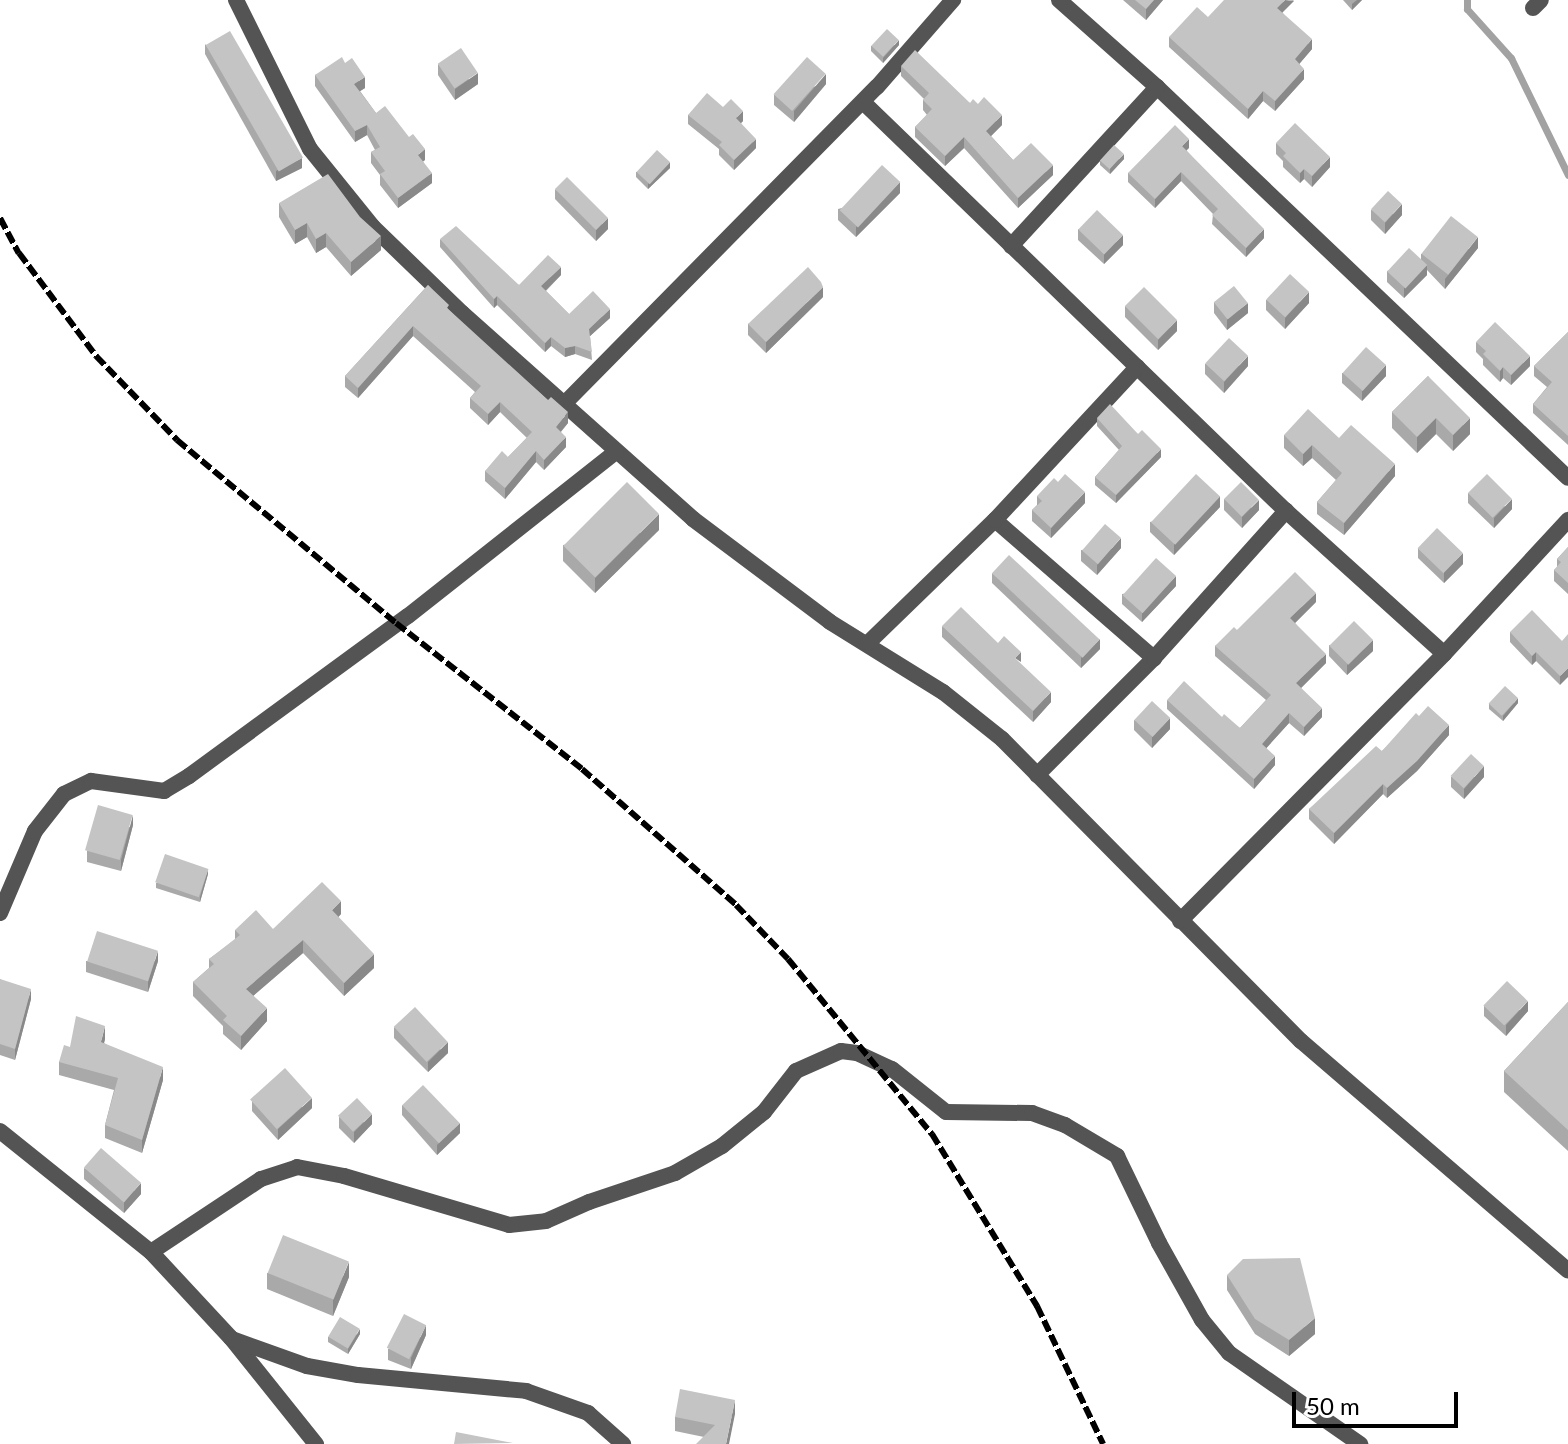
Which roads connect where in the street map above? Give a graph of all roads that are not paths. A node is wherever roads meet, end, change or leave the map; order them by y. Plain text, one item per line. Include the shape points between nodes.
1 (236, 0) edge
2 (953, 0) edge
3 (1059, 0) edge
4 (1157, 87) junction
5 (863, 102) junction
6 (1011, 246) junction
7 (1137, 367) junction
8 (563, 405) junction
9 (616, 452) junction
10 (1568, 478) edge
11 (1286, 511) junction
12 (995, 520) junction
13 (1568, 520) edge
14 (868, 643) junction
15 (1444, 654) junction
16 (1154, 658) junction
17 (1037, 775) junction
18 (0, 913) edge
19 (1180, 921) junction
20 (0, 1131) edge
21 (151, 1252) junction
22 (1568, 1271) edge
23 (231, 1338) junction
24 (316, 1444) edge
25 (623, 1444) edge
26 (1360, 1444) edge

1 - 8 street via 310,149 373,227
2 - 5 street
3 - 4 street
4 - 6 street
4 - 10 street
5 - 6 street
5 - 8 street
6 - 7 street
7 - 11 street
7 - 12 street
8 - 9 street
9 - 14 street via 775,583
9 - 18 street via 408,616 189,776 164,791 91,781 64,794 35,831
11 - 15 street
11 - 16 street
12 - 14 street
12 - 16 street
13 - 15 street
14 - 17 street via 943,692
15 - 19 street
16 - 17 street
17 - 19 street
19 - 22 street via 1301,1041
20 - 21 street
21 - 23 street
21 - 26 street via 261,1179 297,1167 509,1225 546,1221 675,1173 722,1146 764,1112 796,1071 841,1051 857,1053 892,1069 946,1112 1032,1113 1065,1125 1117,1156 1159,1243 1229,1353
23 - 24 street
23 - 25 street via 307,1366 526,1391 588,1413

